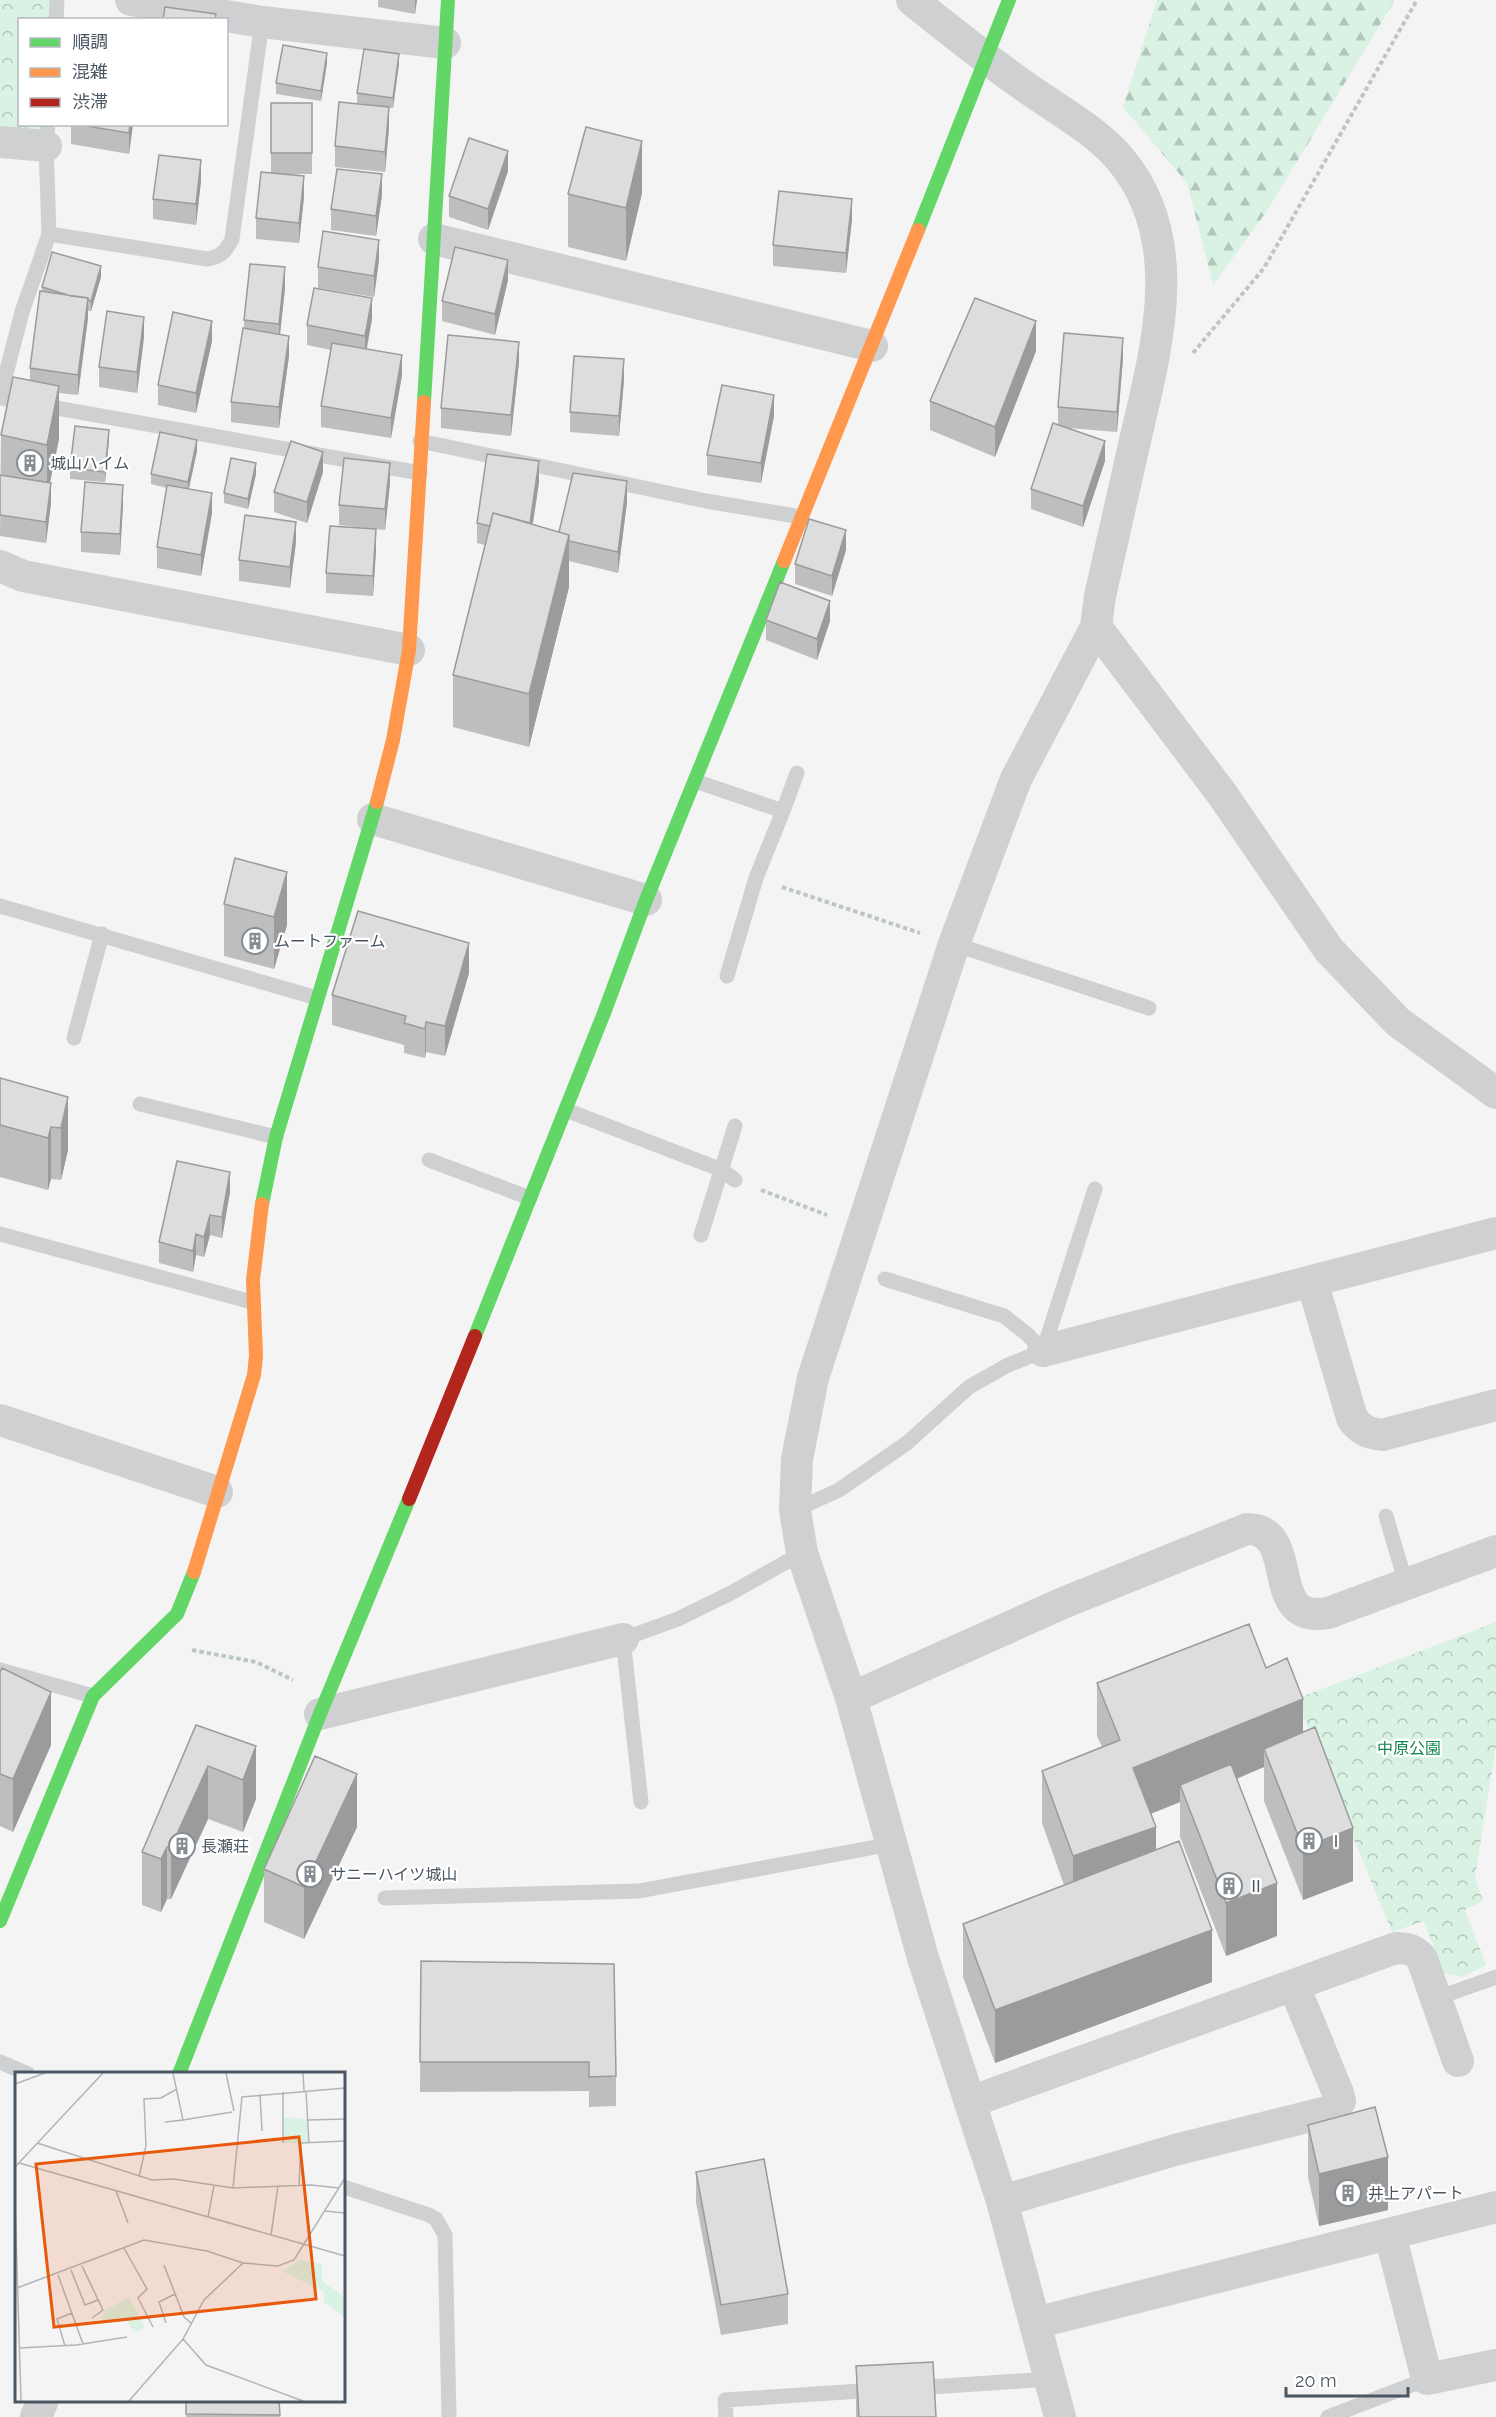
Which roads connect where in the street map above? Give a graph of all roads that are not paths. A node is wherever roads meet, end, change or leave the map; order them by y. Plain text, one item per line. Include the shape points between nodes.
1 (57, 0) edge
2 (131, 0) edge
3 (448, 0) edge
4 (912, 0) edge
5 (1009, 0) edge
6 (56, 18) edge
7 (262, 22) junction
8 (445, 43) junction
9 (985, 59) junction
10 (47, 135) edge
11 (0, 142) edge
12 (49, 234) junction
13 (434, 239) junction
14 (872, 346) junction
15 (0, 398) edge
16 (420, 441) junction
17 (420, 473) junction
18 (801, 517) junction
19 (0, 566) edge
20 (1096, 627) junction
21 (409, 650) junction
22 (797, 773) dead end
23 (695, 781) junction
24 (783, 812) junction
25 (373, 819) junction
26 (646, 900) junction
27 (0, 906) edge
28 (102, 934) junction
29 (954, 944) junction
30 (728, 976) dead end
31 (317, 998) junction
32 (1149, 1008) dead end
33 (74, 1038) dead end
34 (1496, 1093) edge
35 (140, 1104) dead end
36 (566, 1110) junction
37 (735, 1126) dead end
38 (276, 1137) junction
39 (429, 1160) dead end
40 (722, 1170) junction
41 (735, 1180) road end
42 (1095, 1189) dead end
43 (530, 1198) junction
44 (1496, 1233) edge
45 (0, 1234) edge
46 (701, 1235) dead end
47 (885, 1279) dead end
48 (1312, 1281) junction
49 (252, 1302) junction
50 (1043, 1351) junction
51 (1496, 1405) edge
52 (0, 1420) edge
53 (217, 1492) junction
54 (795, 1510) junction
55 (1386, 1516) dead end
56 (1496, 1551) edge
57 (802, 1553) junction
58 (1406, 1584) junction
59 (623, 1640) junction
60 (0, 1670) edge
61 (93, 1696) junction
62 (851, 1698) junction
63 (321, 1713) junction
64 (641, 1802) dead end
65 (892, 1844) junction
66 (385, 1898) dead end
67 (0, 1921) edge
68 (1496, 1977) edge
69 (1294, 1986) junction
70 (1437, 1998) junction
71 (1458, 2061) dead end
72 (0, 2062) edge
73 (25, 2072) edge
74 (179, 2072) edge
75 (970, 2102) junction
76 (345, 2187) edge
77 (1002, 2201) junction
78 (1496, 2207) edge
79 (1390, 2235) junction
80 (1035, 2324) junction
81 (1496, 2365) edge
82 (1050, 2379) junction
83 (1427, 2379) junction
84 (42, 2402) edge
85 (36, 2417) edge
86 (449, 2417) edge
87 (726, 2417) edge
88 (1060, 2417) edge
89 (1328, 2417) edge

1 - 6 lane
2 - 7 street
3 - 8 street
4 - 9 street
5 - 9 street
7 - 8 street
7 - 12 lane via 232,239 218,258
8 - 13 street
9 - 14 street
9 - 20 street via 1094,135 1121,160 1143,198 1156,232 1161,259 1161,309
10 - 11 street
10 - 12 lane
12 - 15 lane via 22,312
13 - 14 street
13 - 16 street
14 - 18 street
15 - 17 lane
16 - 17 street
16 - 18 lane
17 - 21 street
18 - 23 street
19 - 21 street via 23,576
20 - 29 street via 1016,779
20 - 34 street via 1222,794 1329,951 1398,1022
21 - 25 street via 393,740
22 - 24 lane
23 - 24 lane
23 - 26 street
24 - 30 lane via 756,878
25 - 26 street
25 - 31 street
26 - 36 street
27 - 28 lane
28 - 31 lane
28 - 33 lane
29 - 32 lane
29 - 54 street via 813,1378 797,1459
31 - 38 street
35 - 38 lane
36 - 40 lane
36 - 43 street
37 - 40 lane
38 - 49 street via 258,1221
39 - 43 lane
40 - 41 lane
40 - 46 lane
42 - 50 lane
43 - 63 street
44 - 48 street
45 - 49 lane
47 - 50 lane via 1004,1316
48 - 50 street
48 - 51 street via 1358,1428 1382,1435
49 - 53 street via 256,1362
50 - 54 lane via 969,1387 907,1443 839,1490
52 - 53 street
53 - 61 street via 192,1580 177,1614
54 - 57 street
55 - 58 lane
56 - 58 street
57 - 59 lane via 678,1619
57 - 62 street
58 - 62 street via 1328,1613 1302,1612 1291,1603 1276,1546 1258,1529 1247,1529 1062,1604
59 - 63 street
59 - 64 lane
60 - 61 lane
61 - 67 street
62 - 65 street
63 - 74 street
65 - 66 lane via 639,1892
65 - 75 street
68 - 70 lane
69 - 70 street via 1396,1948 1407,1948 1422,1959
69 - 75 street
69 - 77 street via 1338,2093 1340,2101 1331,2111 1175,2150
70 - 71 street
72 - 73 lane
75 - 77 street
76 - 86 lane via 429,2214 441,2226 445,2235
77 - 80 street
78 - 79 street
79 - 80 street
79 - 83 street
80 - 82 street
81 - 83 street
82 - 87 lane via 725,2400
82 - 88 street
83 - 89 lane
84 - 85 street

